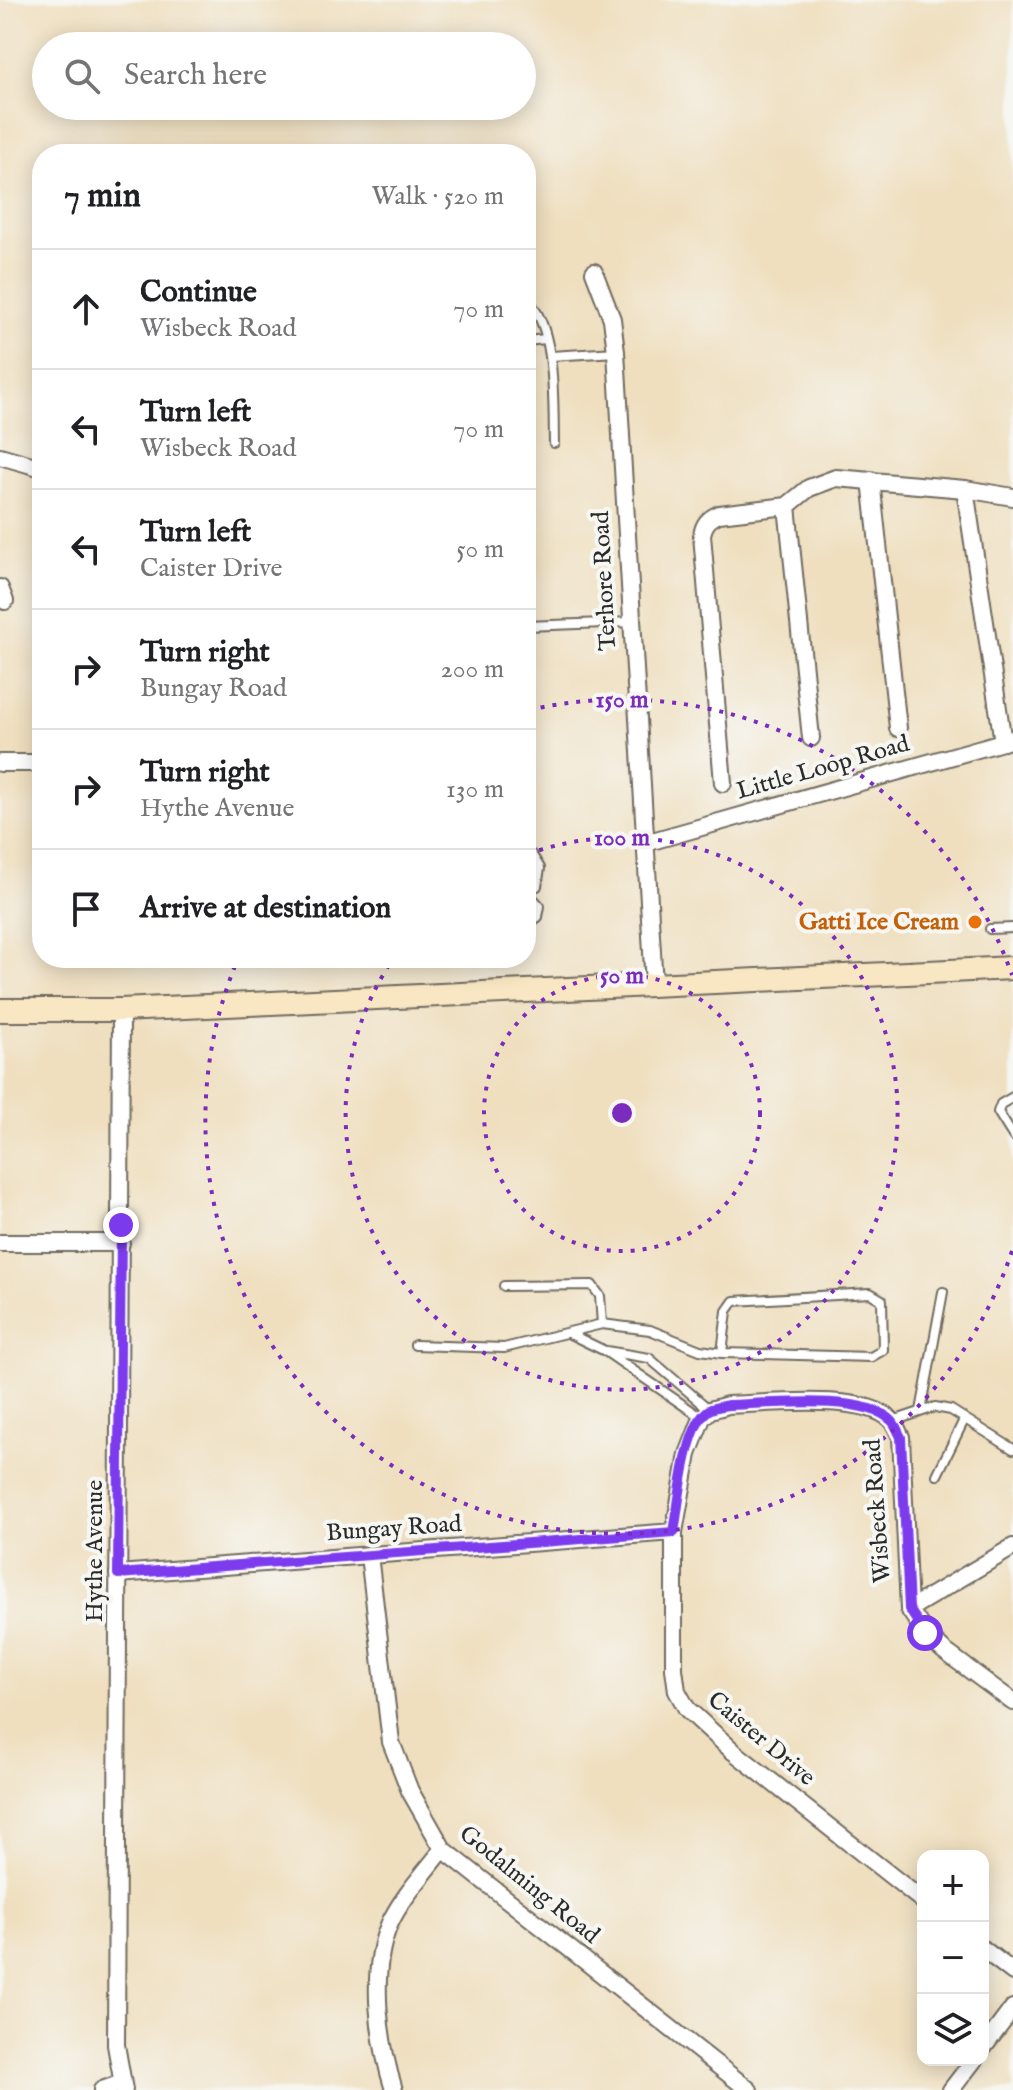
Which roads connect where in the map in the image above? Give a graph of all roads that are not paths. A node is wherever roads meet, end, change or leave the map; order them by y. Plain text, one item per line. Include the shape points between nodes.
1 (594, 272) dead end
2 (536, 313) edge
3 (546, 339) junction
4 (536, 340) edge
5 (616, 352) junction
6 (551, 356) junction
7 (554, 443) dead end
8 (0, 456) edge
9 (32, 465) edge
10 (871, 480) junction
11 (965, 489) junction
12 (1013, 497) edge
13 (787, 506) junction
14 (631, 622) junction
15 (536, 626) edge
16 (898, 728) dead end
17 (811, 738) dead end
18 (1008, 741) edge
19 (0, 763) edge
20 (32, 763) edge
21 (723, 783) dead end
22 (645, 843) junction
23 (536, 862) edge
24 (536, 886) edge
25 (1013, 928) edge
26 (990, 929) dead end
27 (1013, 968) edge
28 (654, 985) junction
29 (0, 1010) edge
30 (121, 1010) junction
31 (1013, 1097) edge
32 (1013, 1136) edge
33 (0, 1243) edge
34 (121, 1243) junction
35 (504, 1286) dead end
36 (943, 1292) dead end
37 (602, 1324) junction
38 (569, 1334) junction
39 (415, 1345) dead end
40 (605, 1351) junction
41 (722, 1353) junction
42 (921, 1411) junction
43 (706, 1414) junction
44 (964, 1420) junction
45 (893, 1421) junction
46 (1013, 1449) edge
47 (937, 1475) dead end
48 (674, 1532) junction
49 (1013, 1547) edge
50 (369, 1555) junction
51 (118, 1574) junction
52 (909, 1609) junction
53 (1013, 1702) edge
54 (443, 1849) junction
55 (917, 1896) edge
56 (989, 1954) edge
57 (1013, 1972) edge
58 (1013, 2008) edge
59 (989, 2040) edge
60 (969, 2066) edge
61 (123, 2087) edge
62 (102, 2090) edge
63 (394, 2090) edge
64 (749, 2090) edge
65 (951, 2090) edge

1 - 5 street, Terhore Road via 612,319
2 - 3 lane
3 - 4 lane
3 - 6 lane
5 - 6 lane
5 - 14 street, Terhore Road
6 - 7 lane
8 - 9 street
10 - 11 street
10 - 13 street via 836,478 809,488
10 - 16 street
11 - 12 street
11 - 18 street
13 - 17 street
13 - 21 street via 719,514 704,526
14 - 15 lane
14 - 22 street, Terhore Road
18 - 22 street, Little Loop Road
19 - 20 street
22 - 28 street, Terhore Road
23 - 24 lane
25 - 26 lane
27 - 28 main road
28 - 30 main road
29 - 30 main road
30 - 34 street, Hythe Avenue
31 - 32 lane via 998,1112
33 - 34 street
34 - 51 street, Hythe Avenue
35 - 37 lane via 592,1285 600,1296
36 - 42 lane
37 - 38 lane
37 - 41 lane via 650,1330
38 - 39 lane via 504,1348
38 - 40 lane
40 - 43 lane
40 - 43 lane via 649,1358
41 - 41 lane via 878,1355 885,1343 882,1300 870,1293 734,1301 727,1311
42 - 44 lane via 951,1410
42 - 45 lane
43 - 45 street, Wisbeck Road via 728,1405 844,1402 879,1411
43 - 48 street, Caister Drive via 688,1454
44 - 46 lane
44 - 47 lane
45 - 52 street, Wisbeck Road via 901,1437
48 - 50 street, Bungay Road
48 - 55 street, Caister Drive via 674,1669 687,1709
49 - 52 street
50 - 51 street, Bungay Road
50 - 54 street, Godalming Road via 391,1742 410,1791
51 - 61 street, Hythe Avenue via 116,2045
52 - 53 street, Wisbeck Road via 943,1650
54 - 63 street via 396,1914 384,1942 380,2021
54 - 64 street, Godalming Road
56 - 57 street
58 - 59 street
60 - 65 street
61 - 62 street

